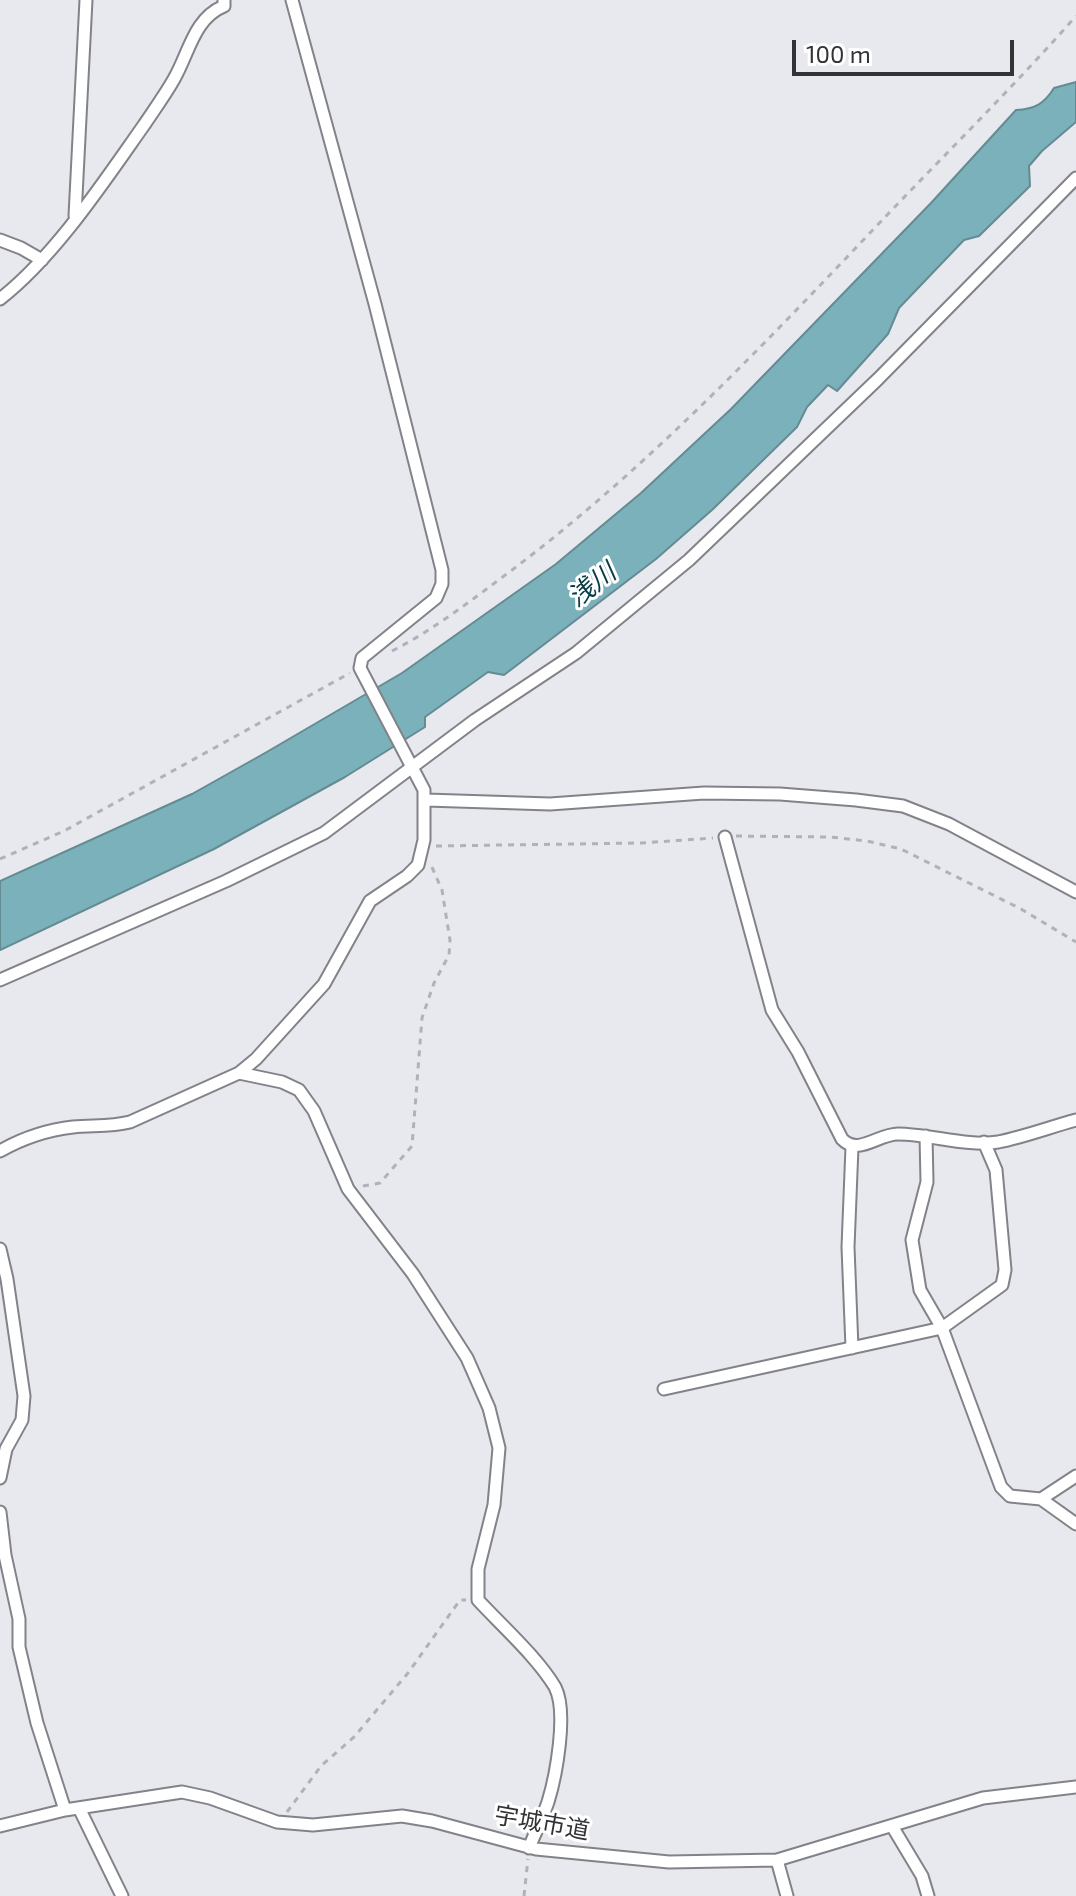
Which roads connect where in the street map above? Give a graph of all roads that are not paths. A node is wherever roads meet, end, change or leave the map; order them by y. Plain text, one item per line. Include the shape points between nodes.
1 (86, 0) edge
2 (224, 0) edge
3 (292, 0) edge
4 (1076, 178) edge
5 (75, 217) junction
6 (0, 240) edge
7 (42, 260) junction
8 (0, 299) edge
9 (409, 764) junction
10 (426, 800) junction
11 (725, 837) road end
12 (1076, 892) edge
13 (0, 980) edge
14 (239, 1073) junction
15 (1076, 1120) edge
16 (926, 1136) junction
17 (984, 1142) junction
18 (852, 1147) junction
19 (0, 1151) edge
20 (0, 1249) edge
21 (942, 1328) junction
22 (852, 1348) junction
23 (664, 1389) dead end
24 (1076, 1476) edge
25 (0, 1478) edge
26 (1041, 1499) junction
27 (0, 1512) edge
28 (1076, 1524) edge
29 (1076, 1787) edge
30 (79, 1808) junction
31 (65, 1810) junction
32 (0, 1826) edge
33 (892, 1826) junction
34 (529, 1848) junction
35 (777, 1860) junction
36 (122, 1896) edge
37 (787, 1896) edge
38 (928, 1896) edge

1 - 5 street
2 - 5 street via 224,6 199,27 175,78
3 - 9 street via 442,570 436,598 362,658 360,668
4 - 9 street via 689,560 576,653
5 - 7 street
6 - 7 street
7 - 8 street
9 - 10 street
9 - 13 street via 324,833
10 - 12 street via 550,804 704,793 903,806 949,824
10 - 14 street via 418,865 370,901 324,984
11 - 18 street via 772,1010 842,1139
14 - 19 street via 130,1122 45,1131
14 - 34 street via 299,1090 314,1111 348,1189 413,1274 467,1358 489,1408 499,1448 498,1481 478,1569 478,1600 545,1673 561,1704 548,1801
15 - 17 street
16 - 17 street
16 - 18 street via 884,1135
16 - 21 street via 927,1182 912,1240 920,1290
17 - 21 street via 996,1170 1002,1285
18 - 22 street
20 - 25 street via 24,1396 22,1420 6,1449
21 - 22 street
21 - 26 street via 1001,1487 1010,1496
22 - 23 street
24 - 26 street
26 - 28 street
27 - 31 street via 19,1647
29 - 33 street, 宇城市道 via 983,1798
30 - 31 street, 宇城市道
30 - 34 street, 宇城市道 via 182,1792 277,1822 313,1825 402,1816
30 - 36 street
31 - 32 street, 宇城市道
33 - 35 street, 宇城市道
33 - 38 street
34 - 35 street, 宇城市道 via 669,1862
35 - 37 street

